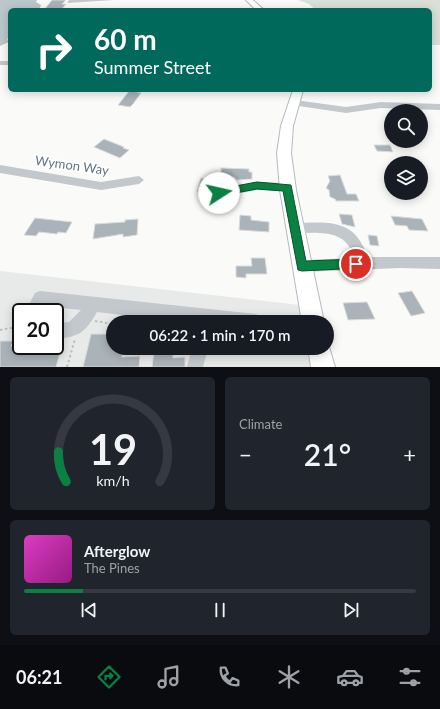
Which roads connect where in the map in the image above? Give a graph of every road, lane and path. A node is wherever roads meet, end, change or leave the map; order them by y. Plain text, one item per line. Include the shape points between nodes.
1 (111, 0) edge
2 (249, 0) edge
3 (69, 3) edge
4 (258, 8) edge
5 (1, 63) dead end
6 (8, 63) edge
7 (296, 97) edge
8 (440, 107) edge
9 (0, 169) edge
10 (139, 180) dead end
11 (287, 187) junction
12 (219, 193) dead end
13 (294, 228) junction
14 (440, 263) edge
15 (364, 264) junction
16 (302, 266) junction
17 (38, 303) edge
18 (94, 304) junction
19 (174, 315) edge
20 (312, 315) edge
21 (12, 328) edge
22 (0, 330) edge
23 (64, 330) edge
24 (77, 334) dead end
25 (198, 355) edge
26 (320, 355) edge
27 (67, 367) edge
28 (195, 367) edge
29 (322, 367) edge

1 - 3 street
2 - 4 main road
5 - 6 street
7 - 8 street via 346,110 381,105
7 - 11 main road via 284,139
9 - 10 street, Wymon Way via 101,186
11 - 12 street via 257,186
11 - 13 main road
13 - 15 street via 322,228 352,238
13 - 16 main road
14 - 15 street
15 - 16 street
16 - 20 main road
17 - 18 street via 40,298
18 - 19 street
18 - 23 street via 85,318 72,330
21 - 22 path
24 - 27 path
25 - 28 street
26 - 29 main road

